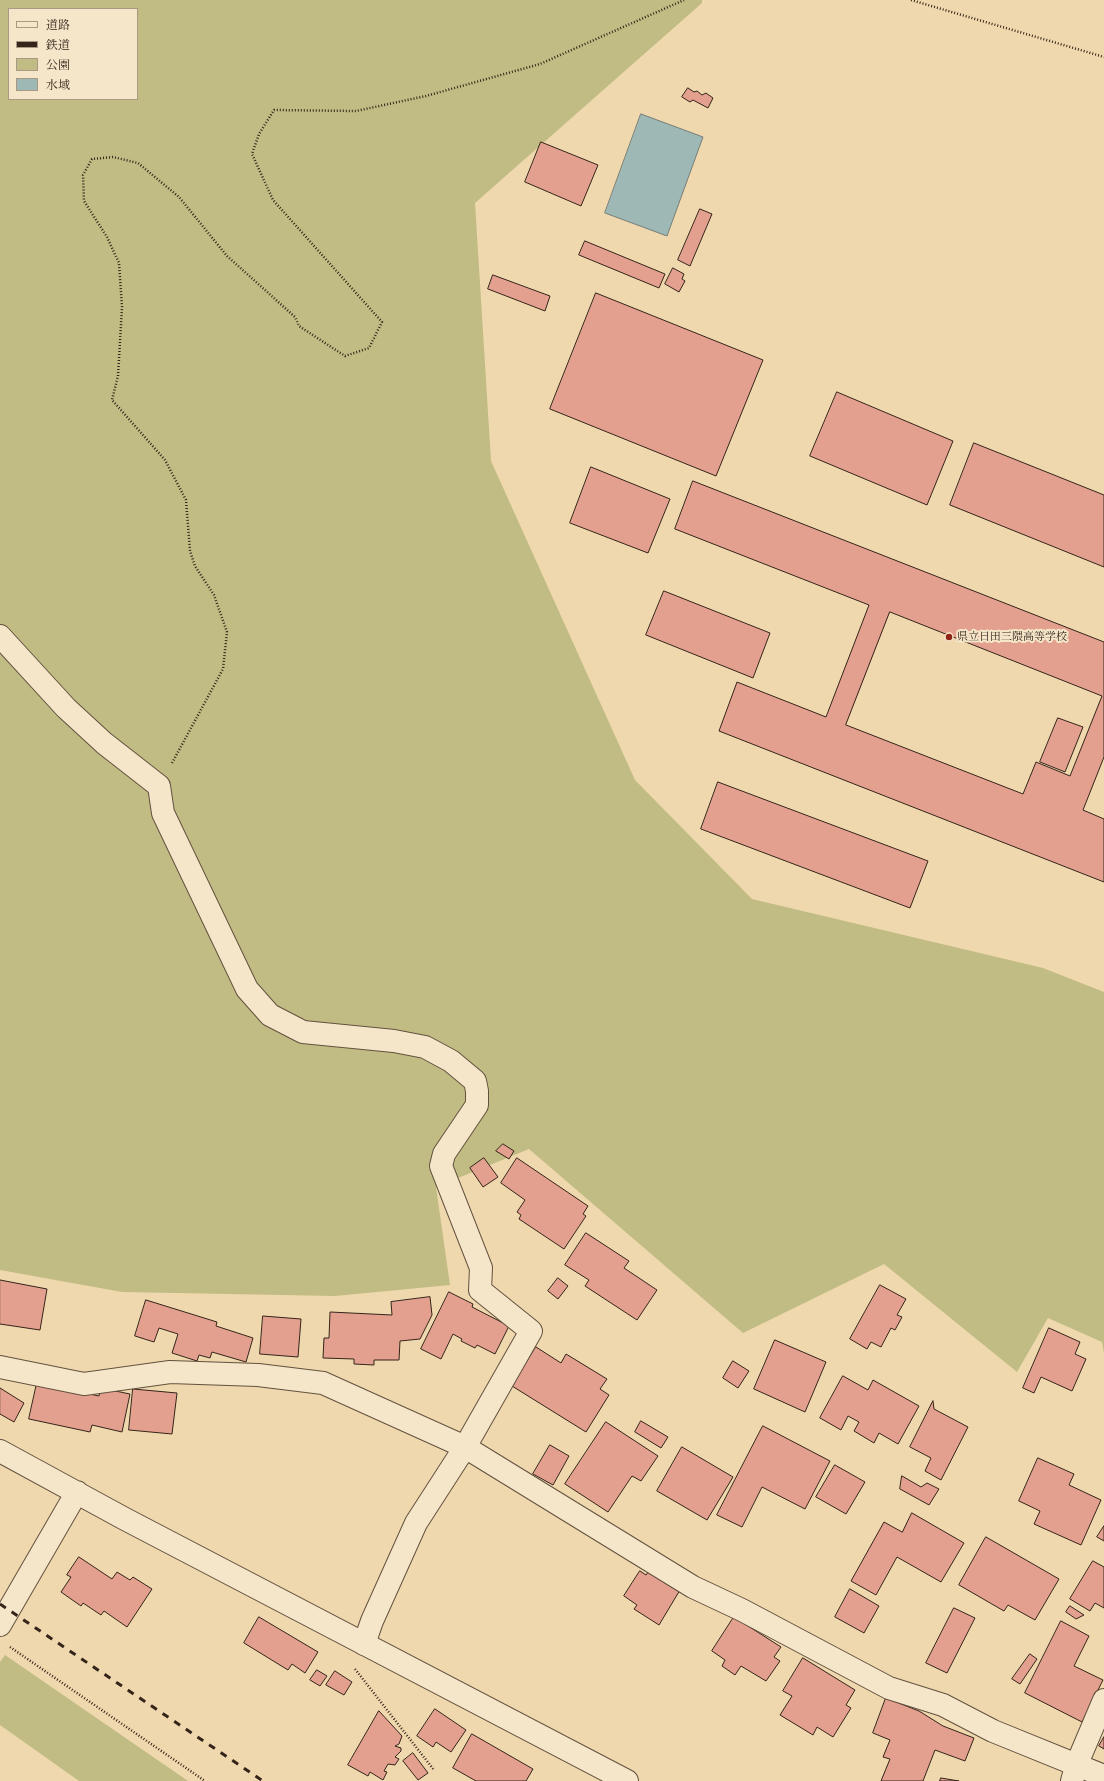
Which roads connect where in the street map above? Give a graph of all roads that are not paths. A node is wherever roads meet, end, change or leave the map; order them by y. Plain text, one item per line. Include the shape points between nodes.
1 (0, 636) edge
2 (0, 1367) edge
3 (465, 1447) junction
4 (0, 1451) edge
5 (77, 1492) junction
6 (3, 1635) edge
7 (364, 1644) junction
8 (1104, 1700) edge
9 (1074, 1773) edge
10 (1104, 1776) edge
11 (627, 1781) edge

1 - 3 street via 66,708 104,744 158,786 163,814 247,989 270,1015 303,1032 394,1041 425,1047 451,1061 475,1081 477,1105 444,1154 441,1166 481,1268 480,1290 531,1330
2 - 3 street via 84,1384 170,1372 258,1375 323,1383
3 - 7 street via 416,1523
3 - 9 street via 693,1587 742,1610 889,1688 943,1705
4 - 5 street
5 - 6 street
5 - 7 street
7 - 11 street
8 - 9 street
9 - 10 street

